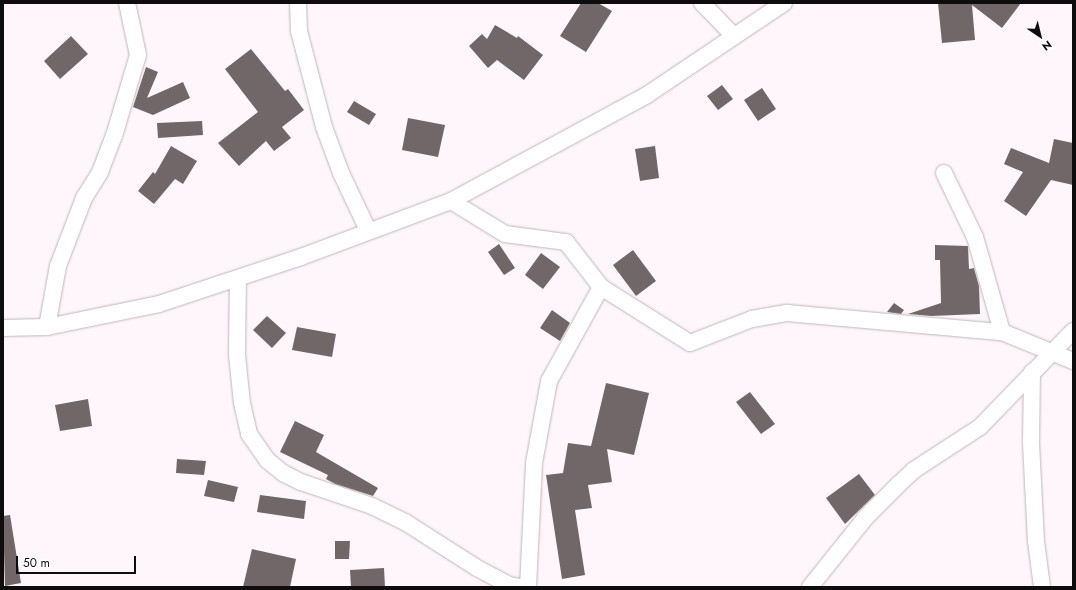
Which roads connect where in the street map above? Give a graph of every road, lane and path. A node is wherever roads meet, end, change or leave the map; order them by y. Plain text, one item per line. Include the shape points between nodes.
1 (127, 3) edge
2 (298, 3) edge
3 (702, 3) edge
4 (784, 3) edge
5 (734, 36) junction
6 (944, 173) dead end
7 (451, 201) junction
8 (368, 230) junction
9 (238, 279) junction
10 (601, 287) junction
11 (47, 327) junction
12 (3, 328) edge
13 (1073, 331) edge
14 (1002, 332) junction
15 (1050, 352) junction
16 (1073, 361) edge
17 (1032, 372) junction
18 (519, 587) edge
19 (528, 587) edge
20 (810, 587) edge
21 (1042, 587) edge

1 - 11 street via 138,55 114,136 100,172 84,198 58,266
2 - 8 street via 299,31 324,127 341,173
3 - 5 street
4 - 5 street
5 - 7 street via 647,95
6 - 14 street via 975,237
7 - 8 street
7 - 10 street via 505,234 566,242
8 - 9 street
9 - 11 street via 159,304
9 - 18 street via 237,355 242,403 249,434 267,460 283,473 301,482 372,506 405,522 477,568 509,585
10 - 14 street via 690,343 752,319 787,313
10 - 19 street via 549,381 534,463
11 - 12 street
13 - 15 street
14 - 15 street
15 - 16 street
15 - 17 street
17 - 20 street via 980,427 914,470 866,517
17 - 21 street via 1031,443 1036,541

